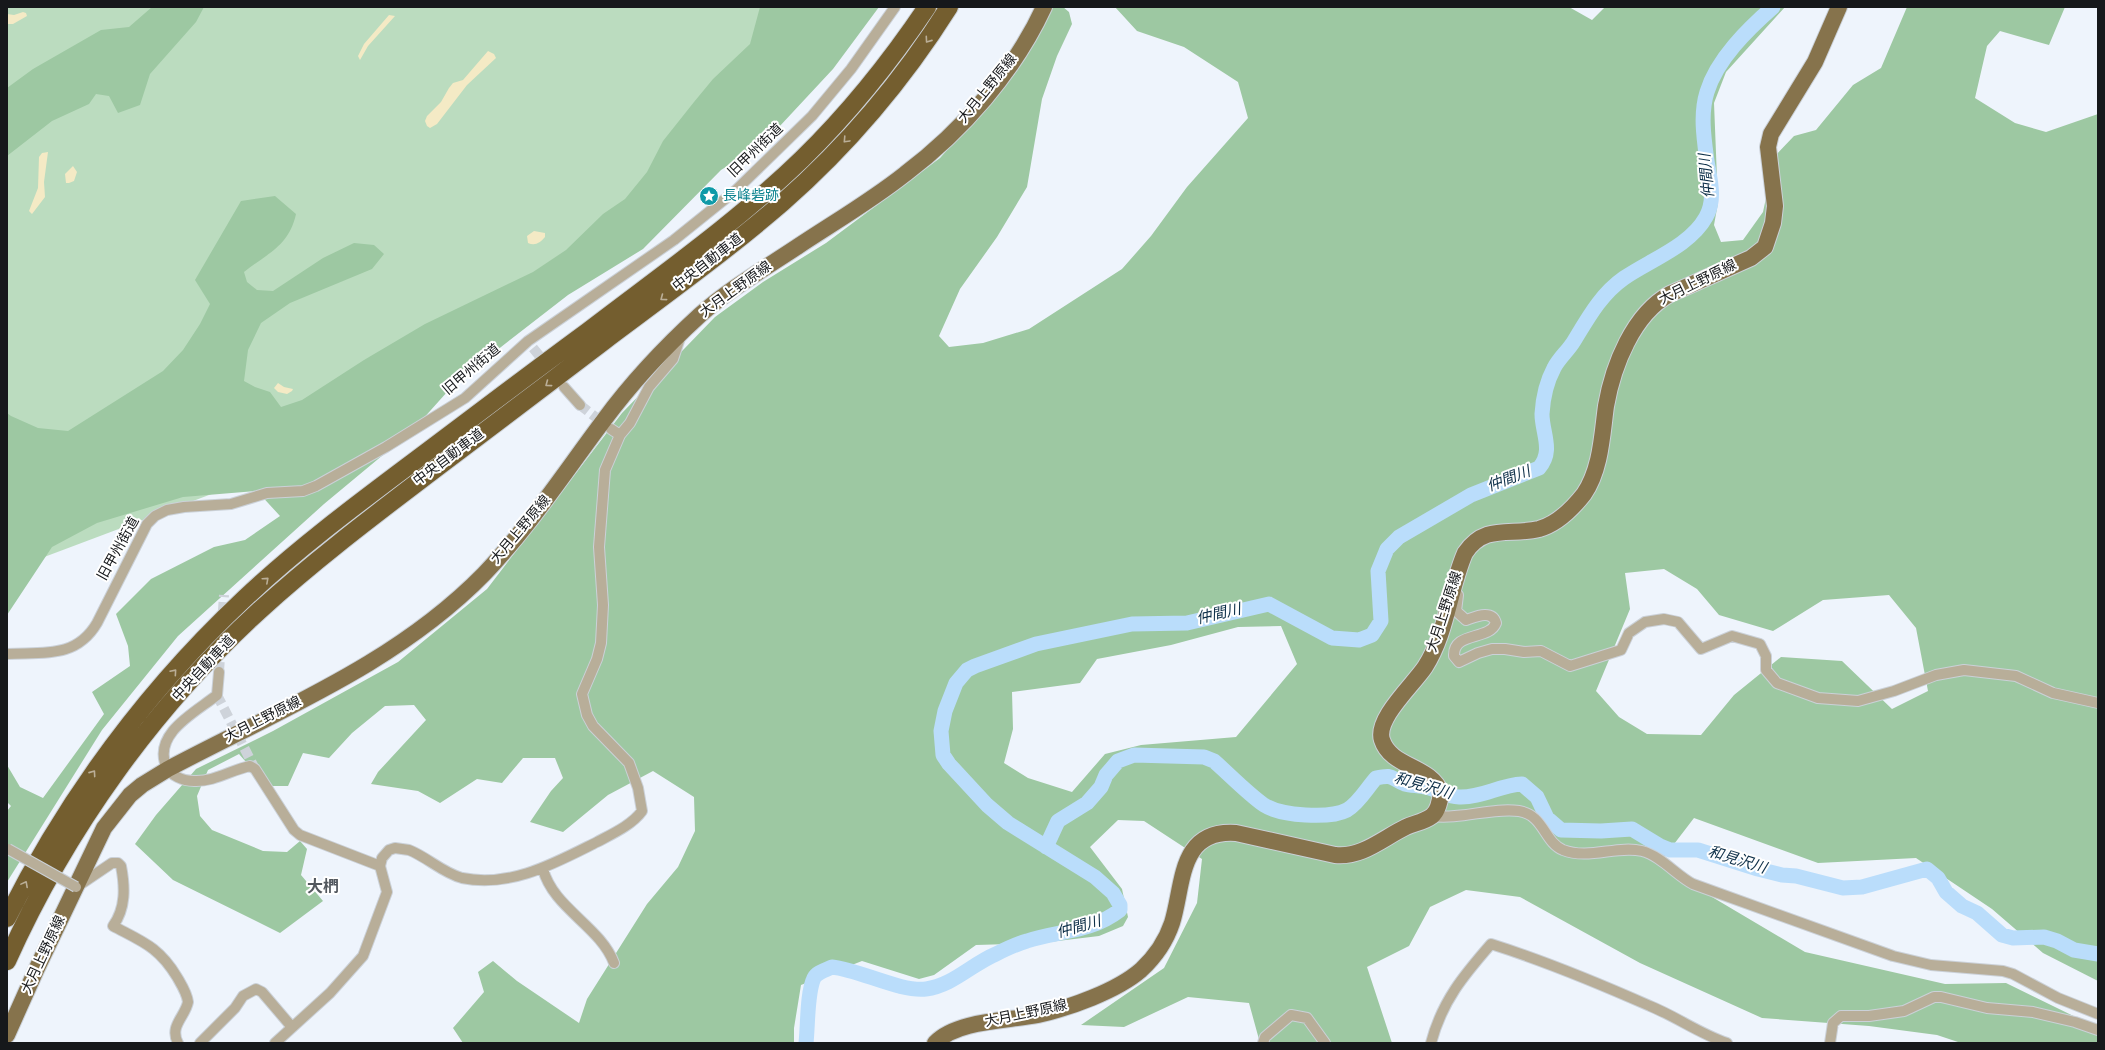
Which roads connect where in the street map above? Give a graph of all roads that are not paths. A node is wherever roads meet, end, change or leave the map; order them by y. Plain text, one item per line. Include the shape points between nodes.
1 (895, 7) edge
2 (927, 7) edge
3 (950, 7) edge
4 (1044, 7) edge
5 (1839, 7) edge
6 (682, 332) junction
7 (564, 387) dead end
8 (580, 405) tunnel mouth
9 (611, 429) tunnel mouth
10 (620, 434) junction
11 (1454, 585) junction
12 (7, 654) edge
13 (219, 672) tunnel mouth
14 (2098, 703) edge
15 (168, 769) junction
16 (1435, 809) junction
17 (7, 850) edge
18 (380, 866) junction
19 (543, 869) junction
20 (76, 887) junction
21 (7, 918) edge
22 (7, 961) edge
23 (614, 963) dead end
24 (2098, 1014) edge
25 (291, 1026) junction
26 (2098, 1030) edge
27 (7, 1035) edge
28 (178, 1043) edge
29 (200, 1043) edge
30 (275, 1043) edge
31 (934, 1043) edge
32 (1263, 1043) edge
33 (1325, 1043) edge
34 (1431, 1043) edge
35 (1727, 1043) edge
36 (1830, 1043) edge

1 - 12 street, 旧甲州街道 via 851,69 812,116 741,186 674,240 531,344 465,398 386,447 303,491 267,493 231,504 184,507 167,510 155,516 147,524 88,637 70,648 54,652
21 -> 2 highway, 中央自動車道 via 48,842 107,754 175,671 244,598 330,526 697,248 769,189 806,155 861,96 891,59
3 -> 22 highway, 中央自動車道 via 904,73 876,107 826,161 784,201 704,266 376,513 296,578 224,645 153,725 90,810 40,893
4 - 6 main road, 大月上野原線 via 1018,51 989,92 971,114 930,154 888,186 723,297
5 - 11 main road, 大月上野原線 via 1815,62 1771,134 1768,147 1775,206 1773,223 1765,247 1751,258 1670,294 1650,309 1632,336 1615,372 1597,462 1584,494 1564,515 1548,525 1530,530 1494,532 1477,540 1465,553
6 - 10 street via 673,359 649,387 630,423
6 - 15 main road, 大月上野原線 via 642,374 606,418 552,493 505,550 472,585 437,616 392,650 358,670
7 - 8 street
9 - 10 street
10 - 19 street via 605,470 603,486 599,546 603,605 600,643 597,659 582,694 587,715 593,726 629,763 638,788 642,811 638,817 614,833
11 - 14 street via 1459,591 1456,611 1466,620 1490,615 1496,623 1491,630 1456,645 1454,656 1459,662 1492,649 1506,649 1542,651 1570,666 1621,650 1629,633 1645,622 1664,619 1678,622 1701,649 1732,636 1760,644 1766,656 1766,670 1777,683 1818,698 1858,700 1894,691 1936,675 1964,670 2016,676 2053,693
11 - 16 main road, 大月上野原線 via 1433,651 1413,683 1387,715 1382,724 1381,734 1385,747 1392,755 1435,781 1441,793
13 - 15 street via 217,695 170,734 163,754
15 - 18 street via 178,778 193,781 210,779 250,766 255,769 294,830 300,835
15 - 20 main road, 大月上野原線 via 142,785 117,810 104,828
16 - 24 street via 1446,818 1520,811 1540,823 1553,842 1564,850 1583,854 1641,851 1656,858 1693,884 1857,944 1925,964 2003,971
16 - 31 main road, 大月上野原線 via 1350,855 1335,855 1236,833 1209,837 1194,848 1186,862 1172,922 1164,941 1153,958 1133,976 1076,1004 1036,1015 964,1026 947,1033
17 - 20 street, bridge
18 - 19 street via 384,854 400,848 414,852 449,873 463,878 498,880
18 - 25 street via 388,892 363,956 330,993
19 - 23 street via 546,880 558,896 609,950
20 - 27 main road, 大月上野原線
20 - 28 street via 112,863 121,866 124,895 121,913 113,926 153,948 167,961 178,980 188,1002 177,1024
25 - 29 street via 262,992 256,989 243,996 235,1008
25 - 30 street
26 - 36 street via 2033,1012 1987,1008 1950,998 1934,997 1904,1011 1869,1016 1841,1016 1833,1023
32 - 33 street via 1265,1037 1291,1015 1307,1018
34 - 35 street via 1438,1021 1458,982 1491,944 1540,960 1652,1006 1696,1030

